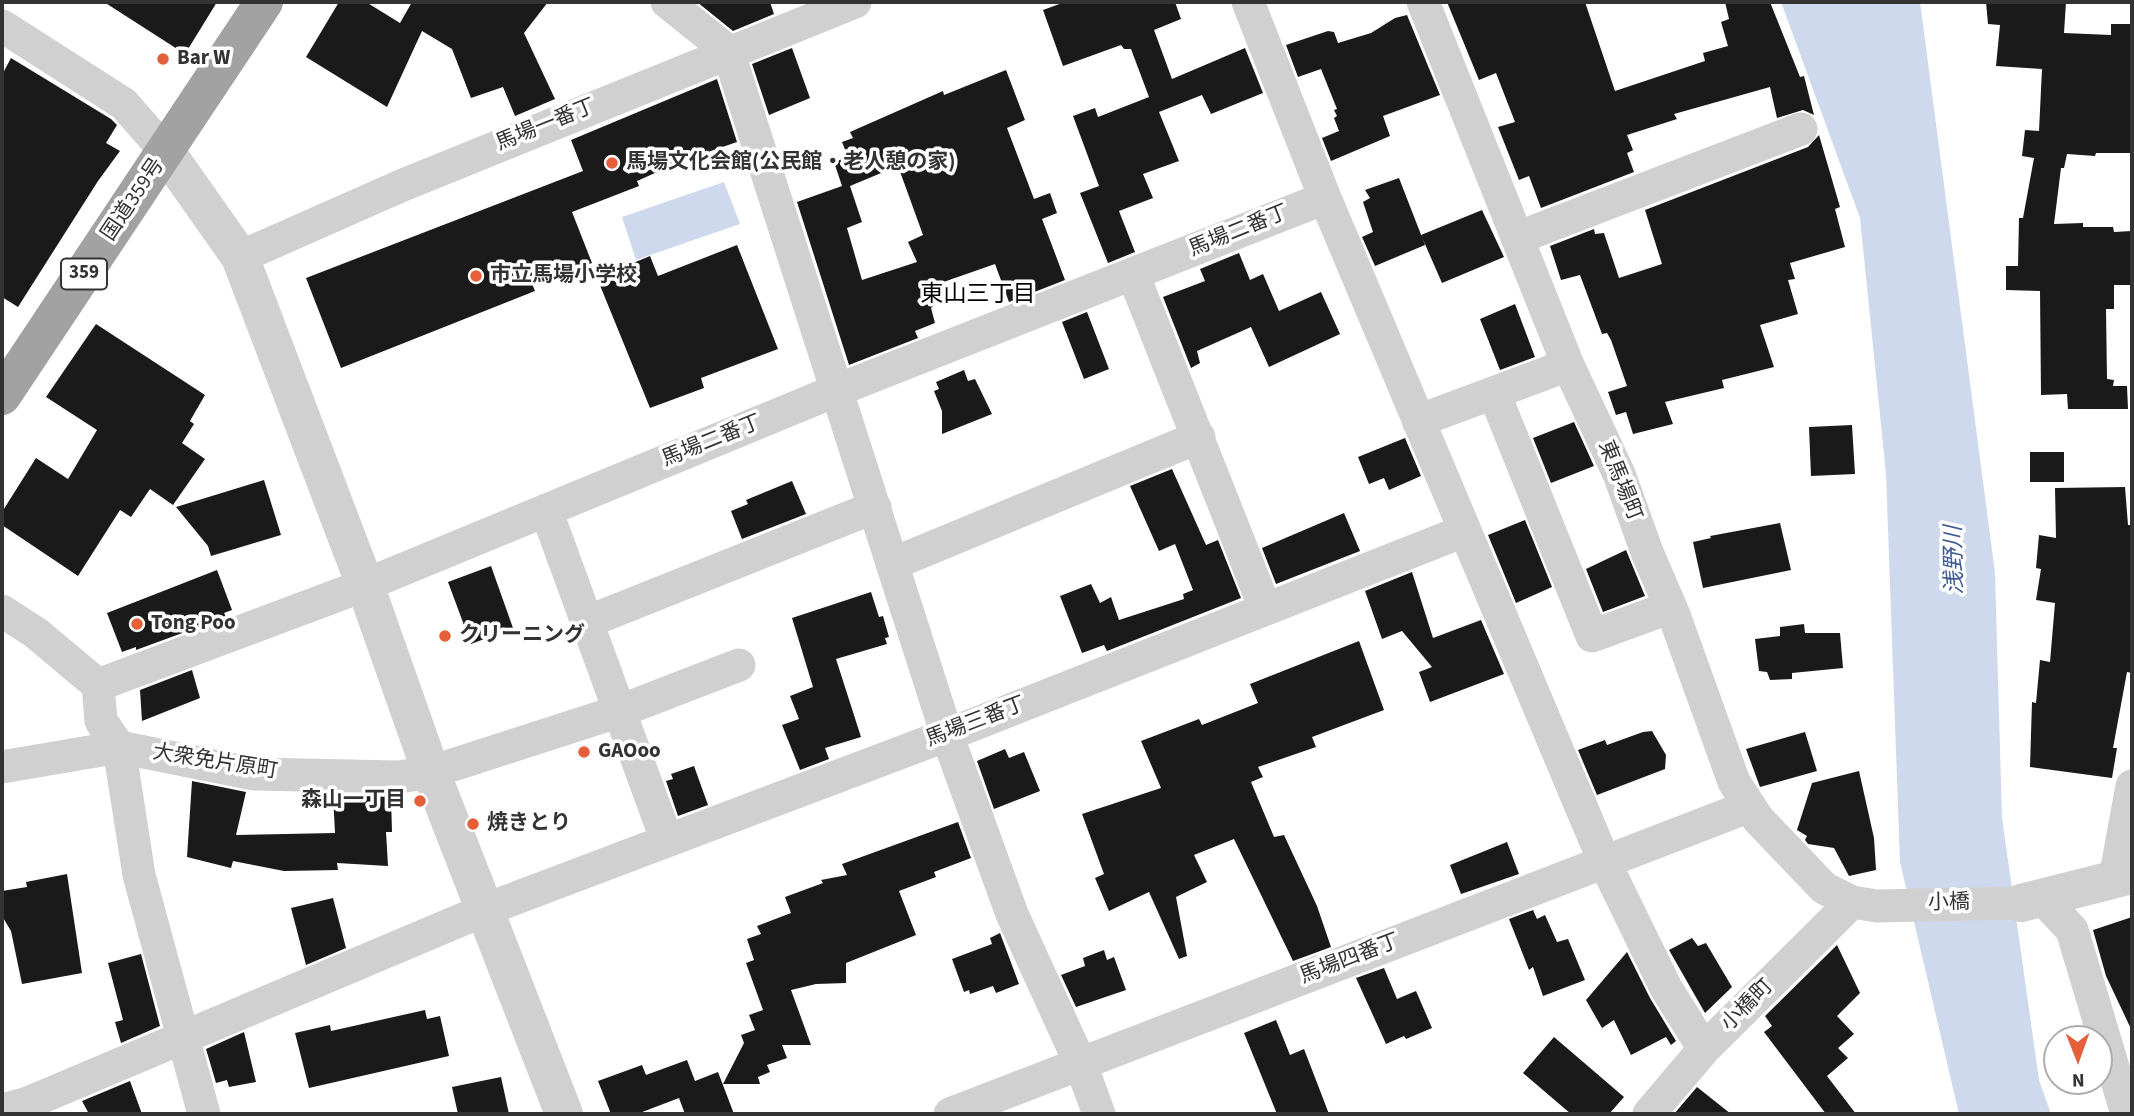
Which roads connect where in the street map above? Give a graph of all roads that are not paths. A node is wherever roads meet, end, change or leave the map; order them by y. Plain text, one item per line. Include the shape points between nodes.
1 (264, 2) edge
2 (667, 2) edge
3 (856, 2) edge
4 (1248, 2) edge
5 (1423, 2) edge
6 (2, 26) edge
7 (729, 51) junction
8 (1801, 129) dead end
9 (166, 152) junction
10 (1325, 198) junction
11 (1517, 238) junction
12 (240, 257) junction
13 (1133, 274) junction
14 (1568, 365) junction
15 (835, 391) junction
16 (1494, 393) junction
17 (2, 396) edge
18 (1418, 421) junction
19 (1199, 437) junction
20 (875, 508) junction
21 (546, 510) junction
22 (1464, 531) junction
23 (892, 564) junction
24 (365, 586) junction
25 (1671, 607) junction
26 (1265, 608) junction
27 (2, 611) edge
28 (587, 622) junction
29 (739, 666) dead end
30 (98, 685) junction
31 (620, 711) junction
32 (947, 735) junction
33 (118, 747) junction
34 (2, 767) edge
35 (431, 772) junction
36 (2132, 786) edge
37 (1750, 806) junction
38 (667, 841) junction
39 (1604, 861) junction
40 (2123, 877) edge
41 (2032, 900) junction
42 (1865, 904) junction
43 (487, 909) junction
44 (184, 1037) junction
45 (1704, 1049) junction
46 (1081, 1065) junction
47 (2, 1110) edge
48 (204, 1114) edge
49 (565, 1114) edge
50 (950, 1114) edge
51 (1099, 1114) edge
52 (1649, 1114) edge
53 (2127, 1114) edge

1 - 9 highway, 国道359号 / 359
2 - 7 street
3 - 7 street, 馬場一番丁
4 - 10 street
5 - 11 street, 東馬場町
6 - 9 street via 124,104
7 - 12 street, 馬場一番丁
7 - 15 street
8 - 11 street
9 - 12 street
9 - 17 highway, 国道359号 / 359
10 - 13 street, 馬場二番丁
10 - 18 street
11 - 14 street, 東馬場町
12 - 24 street
13 - 15 street, 馬場二番丁
13 - 19 street
14 - 16 street
14 - 25 street, 東馬場町 via 1619,474
15 - 20 street
15 - 21 street, 馬場二番丁
16 - 18 street
16 - 25 street via 1592,636
18 - 22 street
19 - 23 street
19 - 26 street
20 - 23 street
20 - 28 street
21 - 24 street, 馬場二番丁
21 - 28 street
22 - 26 street, 馬場三番丁
22 - 39 street
23 - 32 street
24 - 30 street, 馬場二番丁
24 - 35 street
25 - 37 street, 東馬場町 via 1734,782
26 - 32 street, 馬場三番丁
27 - 30 street
28 - 31 street
29 - 31 street, 大衆免片原町
30 - 33 street via 101,721
31 - 35 street, 大衆免片原町
31 - 38 street
32 - 38 street, 馬場三番丁
32 - 46 street via 1013,914
33 - 34 street, 大衆免片原町
33 - 35 street, 大衆免片原町 via 254,774 399,777
33 - 44 street via 139,875
35 - 43 street
36 - 40 street
37 - 39 street, 馬場四番丁
37 - 42 street, 東馬場町 via 1824,888
38 - 43 street, 馬場三番丁
39 - 45 street via 1666,988
39 - 46 street, 馬場四番丁
40 - 41 street
41 - 42 street, 小橋
41 - 53 street via 2072,930
42 - 45 street, 小橋町
43 - 44 street, 馬場三番丁
43 - 49 street
44 - 47 street, 馬場三番丁
44 - 48 street
45 - 52 street, 小橋町
46 - 50 street, 馬場四番丁
46 - 51 street

